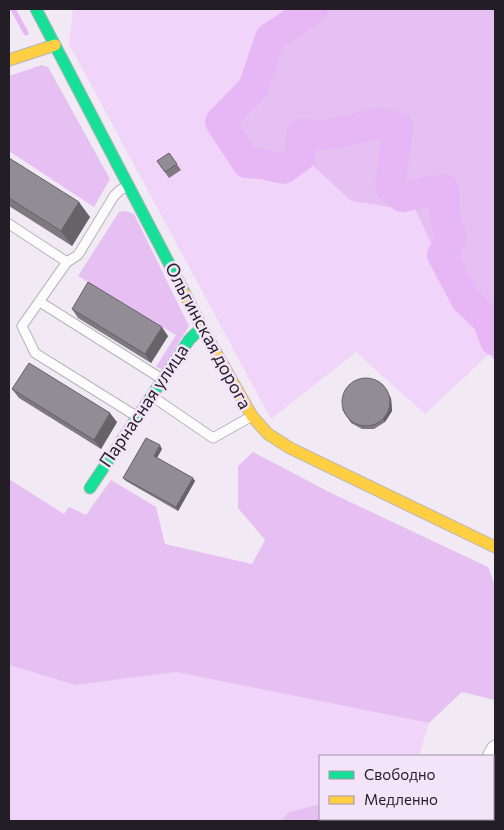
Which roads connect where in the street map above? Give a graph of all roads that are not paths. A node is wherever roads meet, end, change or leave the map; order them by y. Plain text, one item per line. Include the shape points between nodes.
1 (36, 9) edge
2 (55, 45) junction
3 (9, 60) edge
4 (129, 186) junction
5 (9, 224) edge
6 (66, 262) junction
7 (40, 302) junction
8 (203, 330) junction
9 (162, 379) junction
10 (151, 396) junction
11 (252, 416) junction
12 (137, 417) junction
13 (90, 488) dead end
14 (495, 548) edge

1 - 2 street, Ольгинская дорога
2 - 3 street
2 - 4 street, Ольгинская дорога
4 - 6 lane via 114,196 78,255
4 - 8 street, Ольгинская дорога
5 - 6 lane
6 - 7 lane
7 - 9 lane
7 - 12 lane via 22,326 36,353
8 - 9 street, Парнасная улица via 189,340
8 - 11 street, Ольгинская дорога
9 - 10 street, Парнасная улица
10 - 11 lane via 213,438
10 - 12 street, Парнасная улица
11 - 14 street, Ольгинская дорога via 268,434 290,448
12 - 13 street, Парнасная улица

